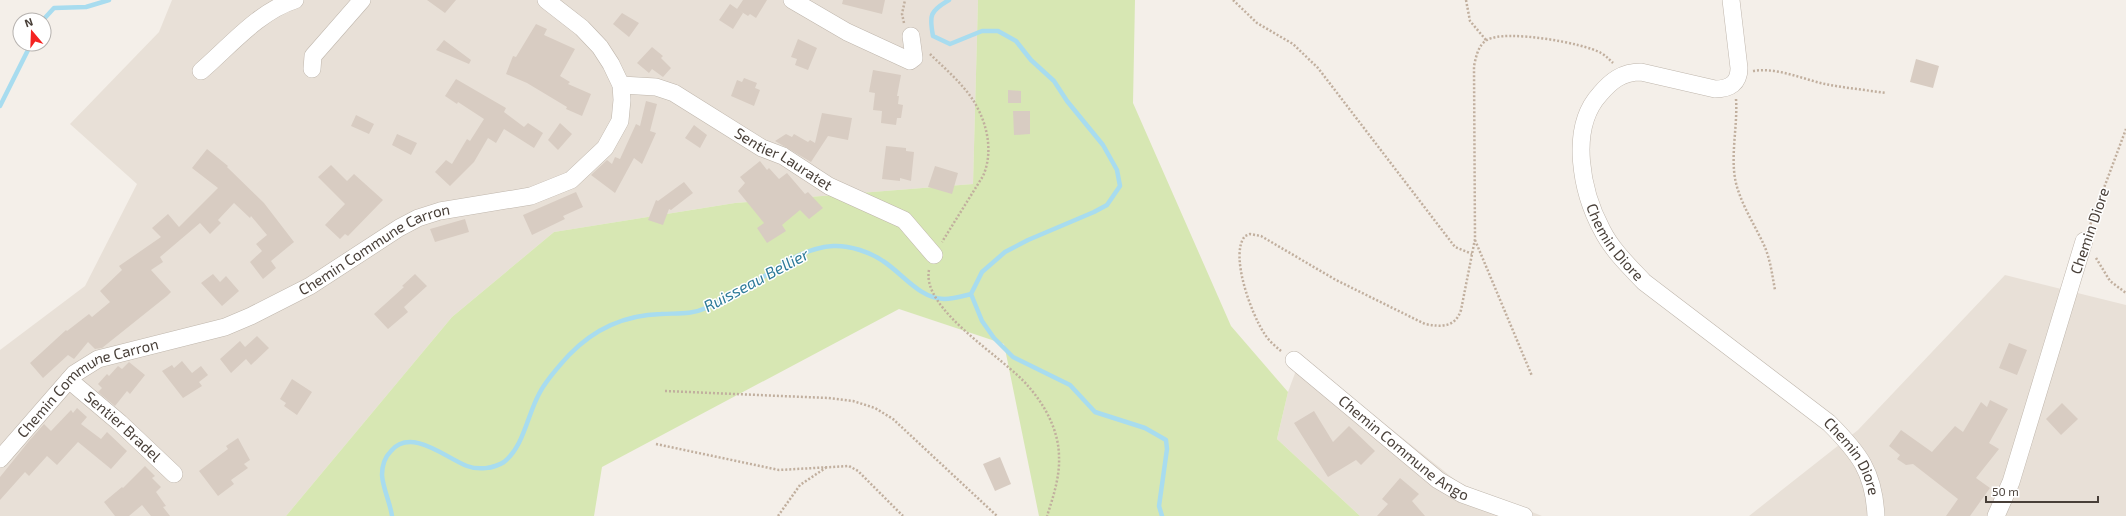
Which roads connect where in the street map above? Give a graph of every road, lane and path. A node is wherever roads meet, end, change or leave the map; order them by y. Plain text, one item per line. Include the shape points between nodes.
1 (295, 0) edge
2 (362, 0) edge
3 (546, 0) edge
4 (792, 0) edge
5 (906, 0) edge
6 (1233, 0) edge
7 (1466, 0) edge
8 (1731, 0) edge
9 (911, 36) junction
10 (1486, 40) junction
11 (312, 69) dead end
12 (201, 71) dead end
13 (1625, 74) junction
14 (1737, 80) junction
15 (621, 85) junction
16 (1886, 93) dead end
17 (2126, 129) edge
18 (1475, 239) junction
19 (2084, 241) junction
20 (1472, 254) junction
21 (934, 255) junction
22 (1775, 290) dead end
23 (2126, 293) edge
24 (1294, 360) joint
25 (1532, 376) dead end
26 (69, 380) junction
27 (665, 391) dead end
28 (656, 444) dead end
29 (0, 459) edge
30 (828, 466) junction
31 (174, 474) dead end
32 (778, 516) edge
33 (903, 516) edge
34 (997, 516) edge
35 (1047, 516) edge
36 (1524, 516) edge
37 (1876, 516) edge
38 (1996, 516) edge

1 - 12 street via 278,6 264,15
2 - 11 street via 313,56
3 - 15 street, Chemin Commune Carron via 582,28 600,47
4 - 9 street via 847,32 910,61 914,58
5 - 9 path via 902,14
6 - 20 path via 1257,23 1294,44 1318,68 1456,246
7 - 10 path via 1470,21
8 - 14 street
9 - 21 path via 964,87 979,111 988,141 988,165 983,176
10 - 13 path via 1505,36 1558,40 1601,53
10 - 18 path via 1478,52 1474,66
13 - 14 street, Chemin Diore via 1641,72 1715,88 1725,88
13 - 37 street, Chemin Diore via 1609,84 1597,97 1583,130 1584,176 1591,206 1602,231 1618,254 1644,282 1829,423 1852,446 1868,471 1876,500
14 - 16 path via 1764,70 1825,84
14 - 22 path via 1737,186 1755,229 1764,243
15 - 21 street, Sentier Lauratet via 656,87 674,93 762,148 783,156 829,186 904,220
15 - 26 street, Chemin Commune Carron via 620,121 605,148 571,180 531,196 440,211 418,218 310,286 251,316 225,327 98,359
17 - 19 path, Chemin Diore
18 - 20 path
18 - 25 path
19 - 23 path via 2110,281
19 - 38 street, Chemin Diore via 2011,482
20 - 24 path via 1459,318 1446,326 1438,326 1425,324 1336,280 1255,234 1245,236 1240,247 1240,259 1249,301 1264,334
21 - 35 path via 929,273 930,287 943,310 1028,385 1050,419 1057,437 1060,458
24 - 36 street, Chemin Commune Ango via 1438,480 1462,494
26 - 29 street, Chemin Commune Carron
26 - 31 street, Sentier Bradel
27 - 34 path via 801,396 853,401 875,408 893,418
28 - 30 path via 779,470
30 - 32 path via 800,485
30 - 33 path via 849,466 858,471

